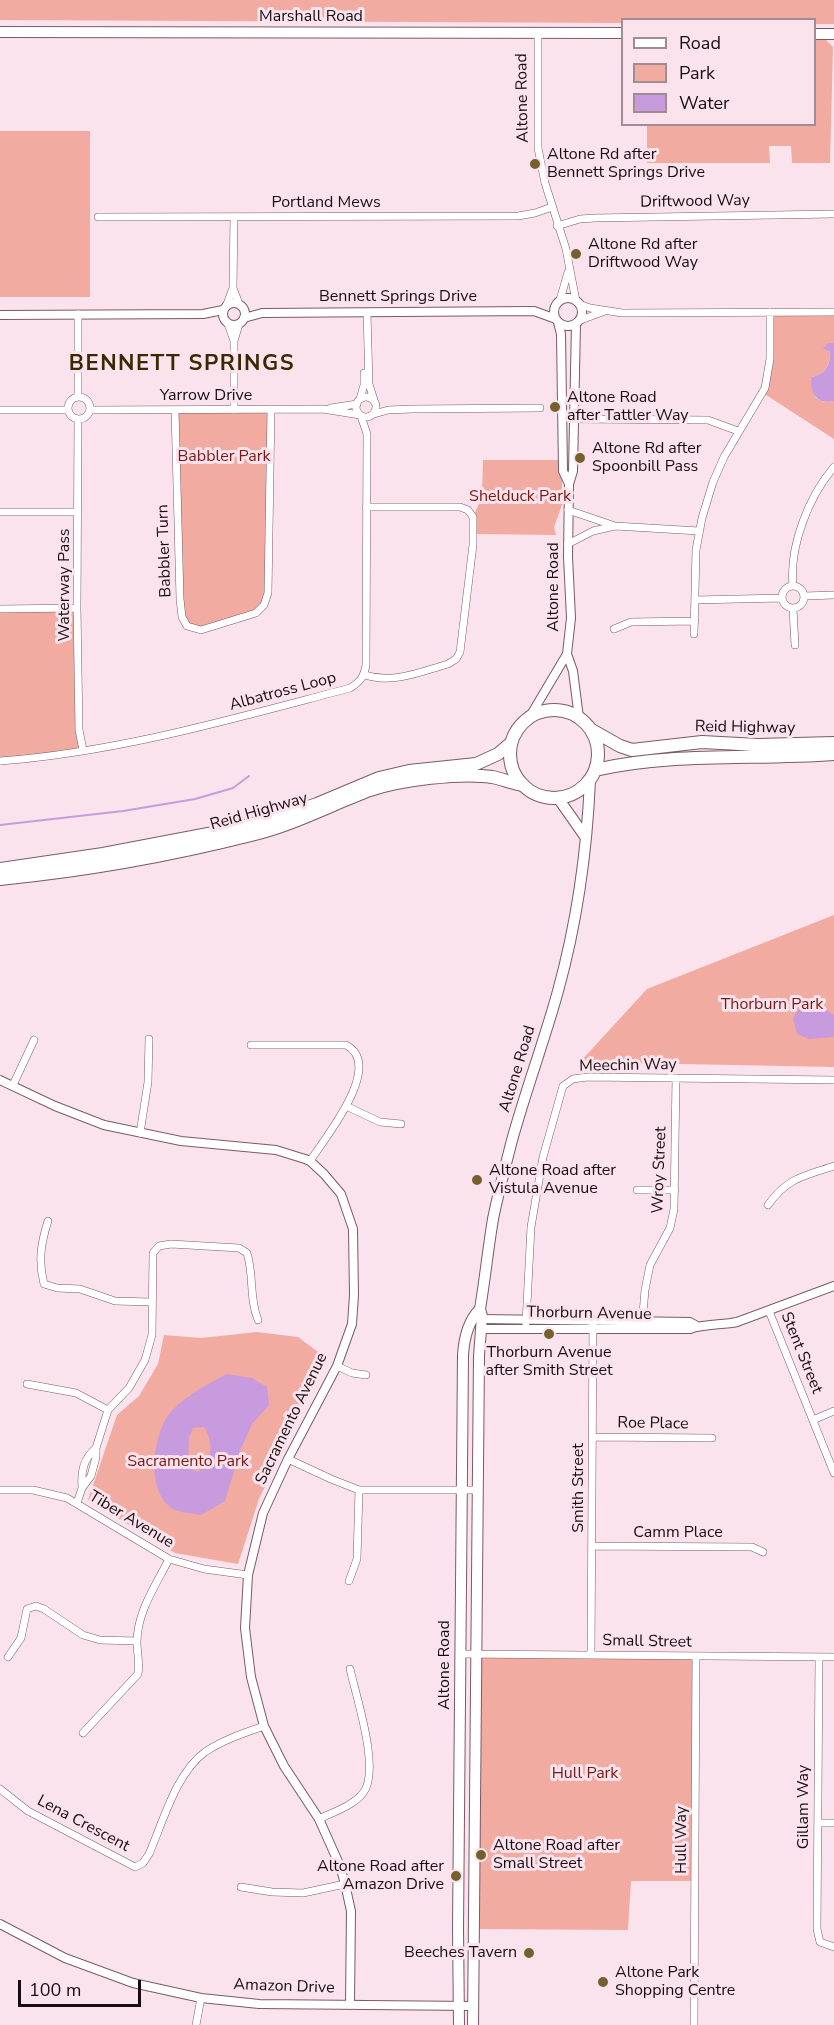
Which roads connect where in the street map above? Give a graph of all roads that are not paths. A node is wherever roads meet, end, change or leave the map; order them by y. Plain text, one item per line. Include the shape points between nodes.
1 (0, 32) edge
2 (538, 32) junction
3 (621, 33) edge
4 (816, 34) edge
5 (834, 34) edge
6 (552, 207) junction
7 (834, 214) edge
8 (98, 217) dead end
9 (234, 217) junction
10 (557, 226) junction
11 (569, 266) junction
12 (233, 288) junction
13 (559, 302) junction
14 (578, 302) junction
15 (240, 305) junction
16 (607, 310) junction
17 (534, 311) junction
18 (770, 312) junction
19 (834, 312) edge
20 (262, 313) junction
21 (367, 313) junction
22 (78, 314) junction
23 (225, 314) junction
24 (0, 315) edge
25 (557, 320) junction
26 (242, 321) junction
27 (577, 322) junction
28 (234, 341) junction
29 (368, 350) junction
30 (78, 397) junction
31 (358, 401) junction
32 (375, 401) junction
33 (540, 408) dead end
34 (271, 409) junction
35 (412, 409) junction
36 (0, 410) edge
37 (67, 410) junction
38 (90, 410) junction
39 (176, 410) junction
40 (234, 410) junction
41 (323, 410) junction
42 (374, 414) junction
43 (361, 416) junction
44 (574, 419) junction
45 (78, 420) junction
46 (738, 431) junction
47 (368, 434) junction
48 (834, 467) edge
49 (568, 483) junction
50 (366, 507) junction
51 (568, 510) junction
52 (0, 512) edge
53 (78, 512) junction
54 (615, 526) junction
55 (699, 531) junction
56 (568, 544) junction
57 (793, 585) junction
58 (834, 595) edge
59 (805, 596) junction
60 (782, 598) junction
61 (695, 600) junction
62 (77, 608) junction
63 (0, 609) edge
64 (794, 609) junction
65 (695, 621) junction
66 (614, 629) dead end
67 (694, 634) dead end
68 (795, 645) dead end
69 (567, 654) junction
70 (364, 675) junction
71 (528, 718) junction
72 (579, 718) junction
73 (590, 729) junction
74 (511, 743) junction
75 (834, 743) edge
76 (83, 750) junction
77 (834, 754) edge
78 (0, 761) edge
79 (593, 775) junction
80 (523, 785) junction
81 (558, 798) junction
82 (586, 838) junction
83 (0, 869) edge
84 (0, 879) edge
85 (149, 1039) dead end
86 (34, 1040) dead end
87 (251, 1045) dead end
88 (676, 1078) junction
89 (0, 1080) edge
90 (834, 1080) edge
91 (13, 1085) junction
92 (346, 1106) junction
93 (401, 1124) dead end
94 (140, 1133) junction
95 (310, 1161) junction
96 (834, 1166) edge
97 (637, 1190) dead end
98 (675, 1190) junction
99 (768, 1205) dead end
100 (48, 1221) dead end
101 (834, 1286) edge
102 (151, 1302) junction
103 (769, 1311) junction
104 (481, 1319) junction
105 (258, 1320) dead end
106 (526, 1325) junction
107 (594, 1325) junction
108 (642, 1326) junction
109 (337, 1366) junction
110 (366, 1375) dead end
111 (27, 1384) dead end
112 (108, 1410) junction
113 (834, 1411) edge
114 (813, 1420) junction
115 (593, 1437) junction
116 (712, 1438) dead end
117 (288, 1459) junction
118 (834, 1473) edge
119 (0, 1490) edge
120 (359, 1490) junction
121 (461, 1490) junction
122 (478, 1490) junction
123 (77, 1503) junction
124 (592, 1546) junction
125 (763, 1552) dead end
126 (169, 1559) junction
127 (248, 1575) junction
128 (349, 1581) dead end
129 (137, 1641) junction
130 (460, 1654) junction
131 (475, 1654) junction
132 (591, 1655) junction
133 (696, 1656) junction
134 (8, 1657) dead end
135 (819, 1657) junction
136 (834, 1657) edge
137 (350, 1669) dead end
138 (264, 1726) junction
139 (83, 1733) dead end
140 (0, 1790) edge
141 (319, 1819) junction
142 (818, 1823) junction
143 (834, 1823) edge
144 (345, 1884) junction
145 (240, 1887) dead end
146 (0, 1924) edge
147 (834, 1947) edge
148 (201, 1998) junction
149 (350, 2004) junction
150 (458, 2006) junction
151 (473, 2006) junction
152 (196, 2025) edge
153 (459, 2025) edge
154 (473, 2025) edge
155 (694, 2025) edge

1 - 2 main road, Marshall Road
2 - 3 main road, Marshall Road
2 - 6 street, Altone Road via 538,148
4 - 5 main road
6 - 9 street, Portland Mews via 518,216
6 - 10 street, Altone Road
7 - 10 street, Driftwood Way via 595,218
8 - 9 street, Portland Mews
9 - 12 street
10 - 11 street, Altone Road
11 - 13 street, Altone Road
11 - 14 street, Altone Road
12 - 15 street
12 - 23 street
13 - 14 street via 568,298
13 - 17 street, Bennett Springs Drive
13 - 25 street via 554,311
14 - 16 street
14 - 27 street via 582,313
15 - 20 street, Bennett Springs Drive
15 - 23 street, Bennett Springs Drive via 235,302
15 - 26 street via 245,314
16 - 18 street
16 - 27 street
17 - 21 street, Bennett Springs Drive
17 - 25 street, Bennett Springs Drive
18 - 19 street
18 - 46 street via 770,359 765,388
20 - 21 street, Bennett Springs Drive
20 - 26 street, Bennett Springs Drive
21 - 29 street
22 - 23 street
22 - 24 street
22 - 30 street
23 - 26 street, Bennett Springs Drive
23 - 28 street
25 - 27 street via 565,325
25 - 49 street, Altone Road via 561,334 563,471
26 - 28 street
27 - 44 street, Altone Road
28 - 40 street
29 - 31 street via 364,386
29 - 32 street via 369,384
30 - 37 street via 69,402
30 - 38 street via 86,399
31 - 32 street via 367,397
31 - 41 street
31 - 43 street
32 - 35 street
32 - 42 street
33 - 35 street
34 - 39 street, Babbler Turn via 268,593 256,613 201,630 188,626 182,617
34 - 40 street, Yarrow Drive
34 - 41 street, Yarrow Drive
35 - 42 street
36 - 37 street
37 - 45 street
38 - 39 street, Yarrow Drive
38 - 45 street
39 - 40 street, Yarrow Drive
41 - 43 street
42 - 43 street
42 - 47 street
43 - 47 street
44 - 46 street via 708,420
44 - 49 street, Altone Road via 573,471
45 - 53 street, Waterway Pass
46 - 55 street via 713,482
47 - 50 street
48 - 57 street via 818,488 802,526
49 - 51 street, Altone Road
50 - 70 street
50 - 70 street via 460,507 473,517 460,652 456,659 389,680
51 - 54 street
51 - 56 street, Altone Road
52 - 53 street
53 - 62 street, Waterway Pass
54 - 55 street
54 - 56 street via 593,531
55 - 61 street
56 - 69 street, Altone Road via 571,618
57 - 59 street
57 - 60 street
58 - 59 street
59 - 64 street via 801,606
60 - 61 street
60 - 64 street via 785,606
61 - 65 street
62 - 63 street
62 - 76 street, Waterway Pass via 79,730
64 - 68 street
65 - 66 street via 631,622
65 - 67 street
69 - 71 street, Altone Road
69 - 72 street, Altone Road
70 - 76 street, Albatross Loop via 350,688 162,737
71 - 72 highway via 550,710
71 - 74 highway
72 - 73 highway
73 - 75 highway, Reid Highway via 632,750 702,742
73 - 79 highway via 598,750
74 - 80 highway via 511,766
74 - 83 highway, Reid Highway via 476,764 379,778 277,818 103,854
76 - 78 street, Albatross Loop
77 - 79 highway, Reid Highway via 669,759 622,764
79 - 81 highway via 579,790
79 - 82 main road, Altone Road
80 - 81 highway via 542,797
80 - 84 highway, Reid Highway via 479,776 404,782 373,789 252,835
81 - 82 main road
82 - 104 main road, Altone Road via 581,887 562,977 493,1219
85 - 94 street via 148,1082
86 - 91 street
87 - 92 street via 346,1045 354,1049 360,1071
88 - 90 street, Meechin Way
88 - 98 street, Wroy Street
88 - 106 street, Meechin Way via 587,1077 573,1079 563,1086 543,1157 531,1227
89 - 91 street, Sacramento Avenue
91 - 94 street, Sacramento Avenue via 104,1125
92 - 93 street via 380,1122
92 - 95 street
94 - 95 street, Sacramento Avenue via 276,1150
95 - 109 street, Sacramento Avenue via 341,1194 354,1229 352,1321
96 - 99 street via 786,1184
97 - 98 street
98 - 108 street, Wroy Street via 670,1228 650,1264
100 - 102 street via 41,1243 44,1284 80,1289 115,1301
101 - 103 street, Thorburn Avenue
102 - 105 street via 153,1253 159,1246 239,1248 247,1253 250,1262 253,1309
102 - 112 street via 152,1335 145,1360 129,1388
103 - 108 street, Thorburn Avenue via 723,1325 697,1326 690,1322
103 - 114 street, Stent Street
104 - 106 street, Thorburn Avenue
104 - 121 main road, Altone Road via 475,1314 464,1345
104 - 122 main road, Altone Road
106 - 107 street, Thorburn Avenue
107 - 108 street, Thorburn Avenue
107 - 115 street, Smith Street
109 - 110 street
109 - 117 street, Sacramento Avenue
111 - 112 street via 76,1393
112 - 123 street via 96,1448 88,1455 81,1472 82,1488
113 - 114 street
114 - 118 street, Stent Street
115 - 116 street, Roe Place
115 - 124 street, Smith Street
117 - 120 street
117 - 127 street, Sacramento Avenue via 263,1513
119 - 123 street, Tiber Avenue via 33,1491
120 - 121 street
120 - 128 street via 357,1559
121 - 122 street
121 - 130 main road, Altone Road
122 - 131 main road, Altone Road
123 - 126 street, Tiber Avenue
124 - 125 street, Camm Place via 752,1546
124 - 132 street, Smith Street
126 - 127 street, Tiber Avenue
126 - 129 street via 143,1610
127 - 138 street, Sacramento Avenue via 245,1628 251,1677
129 - 134 street via 100,1640 83,1635 36,1606 27,1609 21,1638
129 - 139 street via 138,1674
130 - 131 street, Small Street
130 - 150 main road, Altone Road
131 - 132 street, Small Street
131 - 151 main road, Altone Road
132 - 133 street, Small Street
133 - 135 street, Small Street
133 - 155 street, Hull Way
135 - 136 street, Small Street
135 - 142 street, Gillam Way
137 - 141 street via 370,1759 369,1779 364,1792 353,1802
138 - 140 street, Lena Crescent via 229,1738 203,1753 182,1776 149,1854 135,1867 28,1811
138 - 141 street, Sacramento Avenue via 284,1766
141 - 144 street, Sacramento Avenue
142 - 143 street
142 - 147 street, Gillam Way via 817,1929 820,1942
144 - 145 street via 303,1893
144 - 149 street, Sacramento Avenue via 351,1911
146 - 148 street, Amazon Drive via 84,1965 133,1983
148 - 149 street, Amazon Drive via 259,2004
148 - 152 street
149 - 150 street, Amazon Drive
150 - 151 street, Amazon Drive
150 - 153 main road, Altone Road
151 - 154 main road, Altone Road

